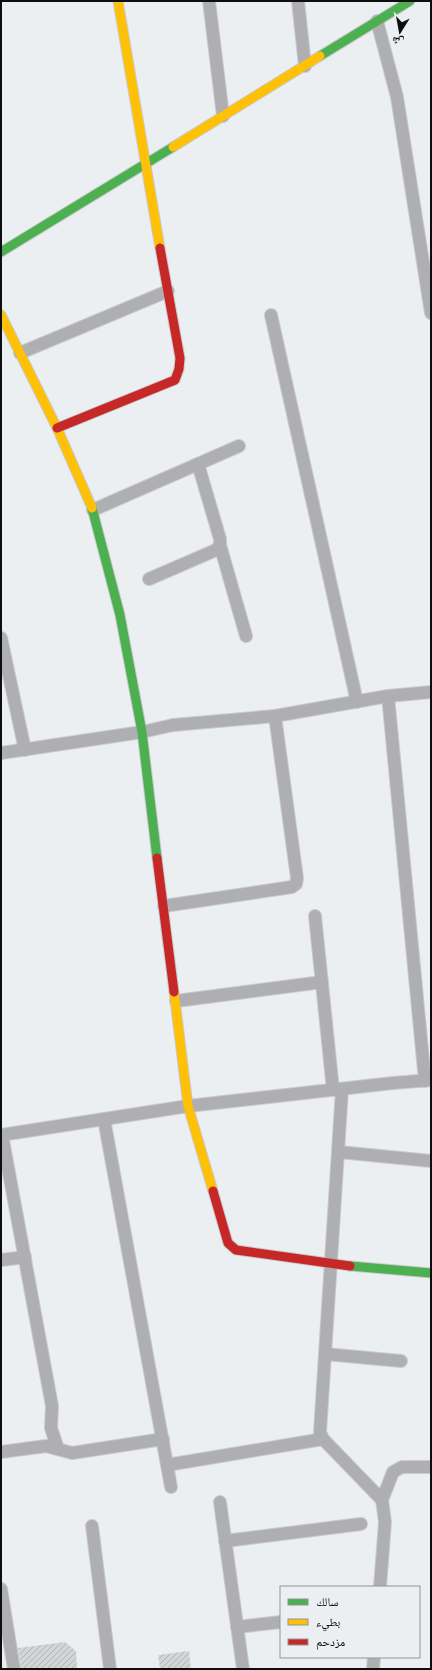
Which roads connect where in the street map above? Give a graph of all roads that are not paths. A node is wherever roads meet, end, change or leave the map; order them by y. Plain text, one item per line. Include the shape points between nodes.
1 (118, 1) edge
2 (209, 1) edge
3 (298, 1) edge
4 (410, 1) edge
5 (377, 21) junction
6 (305, 66) junction
7 (223, 116) junction
8 (145, 165) junction
9 (1, 252) edge
10 (168, 291) junction
11 (431, 313) edge
12 (1, 315) edge
13 (271, 315) dead end
14 (20, 353) junction
15 (57, 428) junction
16 (239, 446) dead end
17 (198, 464) junction
18 (93, 510) junction
19 (220, 546) junction
20 (149, 579) dead end
21 (246, 636) dead end
22 (1, 638) edge
23 (431, 692) edge
24 (388, 696) junction
25 (357, 702) junction
26 (275, 716) junction
27 (142, 732) junction
28 (25, 750) junction
29 (1, 753) edge
30 (164, 906) junction
31 (315, 916) dead end
32 (322, 982) junction
33 (176, 1001) junction
34 (428, 1081) edge
35 (338, 1090) junction
36 (188, 1106) junction
37 (104, 1119) junction
38 (2, 1135) edge
39 (339, 1152) junction
40 (431, 1161) edge
41 (25, 1257) junction
42 (1, 1260) edge
43 (330, 1264) junction
44 (431, 1272) edge
45 (325, 1354) junction
46 (401, 1361) dead end
47 (163, 1439) junction
48 (324, 1439) junction
49 (58, 1449) junction
50 (1, 1452) edge
51 (167, 1465) junction
52 (431, 1467) edge
53 (172, 1487) dead end
54 (382, 1500) junction
55 (220, 1502) dead end
56 (361, 1524) dead end
57 (92, 1526) dead end
58 (225, 1541) junction
59 (380, 1586) edge
60 (1, 1589) edge
61 (280, 1622) edge
62 (237, 1627) junction
63 (374, 1658) edge
64 (14, 1669) edge
65 (110, 1669) edge
66 (243, 1669) edge
67 (373, 1669) edge

1 - 8 street
2 - 7 street
3 - 6 street
4 - 5 street
5 - 6 street
5 - 11 street via 397,97
6 - 7 street
7 - 8 street
8 - 9 street
8 - 10 street
10 - 14 street
10 - 15 street via 180,358 179,373 175,380
12 - 14 street
13 - 25 street
14 - 15 street
15 - 18 street
16 - 17 street
17 - 18 street
17 - 19 street
18 - 27 street via 120,615
19 - 20 street
19 - 21 street
22 - 28 street
23 - 24 street
24 - 25 street
24 - 34 street
25 - 26 street
26 - 27 street via 173,725
26 - 30 street via 296,884 292,887
27 - 28 street
27 - 30 street
28 - 29 street
30 - 33 street
31 - 32 street
32 - 33 street
32 - 35 street
33 - 36 street
34 - 35 street
35 - 36 street
35 - 39 street
36 - 37 street
36 - 43 street via 228,1243 236,1250
37 - 38 street
37 - 47 street
38 - 41 street
39 - 40 street
39 - 43 street
41 - 42 street
41 - 49 street via 52,1406 51,1428
43 - 44 street
43 - 45 street
45 - 46 street
45 - 48 street via 320,1432
47 - 49 street via 72,1453
47 - 51 street
48 - 51 street
48 - 54 street
49 - 50 street via 46,1446
51 - 53 street
52 - 54 street via 409,1466 397,1469 393,1472
54 - 59 street via 385,1522
55 - 58 street
56 - 58 street
57 - 65 street
58 - 62 street
60 - 64 street
61 - 62 street
62 - 66 street
63 - 67 street

